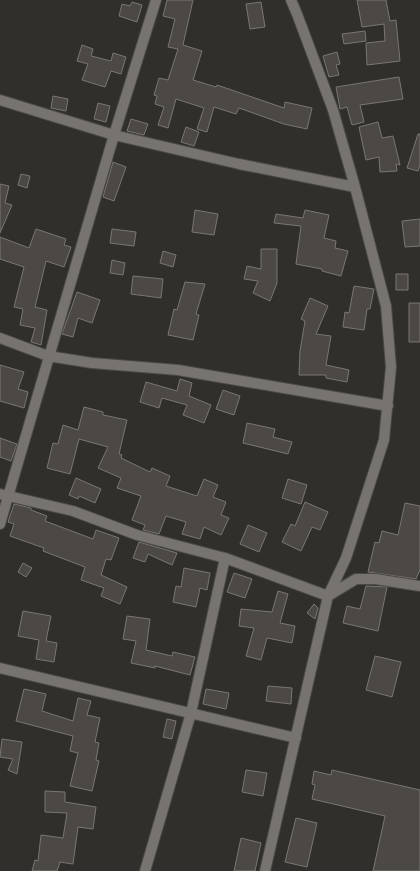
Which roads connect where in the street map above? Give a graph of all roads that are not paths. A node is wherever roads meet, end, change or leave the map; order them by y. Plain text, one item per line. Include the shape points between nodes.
1 (156, 0) edge
2 (290, 0) edge
3 (0, 100) edge
4 (114, 135) junction
5 (355, 188) junction
6 (0, 338) edge
7 (48, 356) junction
8 (388, 406) junction
9 (5, 495) edge
10 (0, 524) edge
11 (225, 558) junction
12 (420, 586) edge
13 (328, 596) junction
14 (0, 668) edge
15 (191, 714) junction
16 (296, 738) junction
17 (145, 871) edge
18 (264, 871) edge

1 - 4 street
2 - 5 street via 333,110
3 - 4 street
4 - 5 street
4 - 7 street
5 - 8 street via 386,306 391,367
6 - 7 street
7 - 8 street via 92,363 178,370
7 - 9 street
8 - 13 street via 384,440 346,558
9 - 10 street
9 - 11 street via 73,511 137,535
11 - 13 street
11 - 15 street
12 - 13 street via 375,579 356,579
13 - 16 street
14 - 15 street
15 - 16 street
15 - 17 street
16 - 18 street

